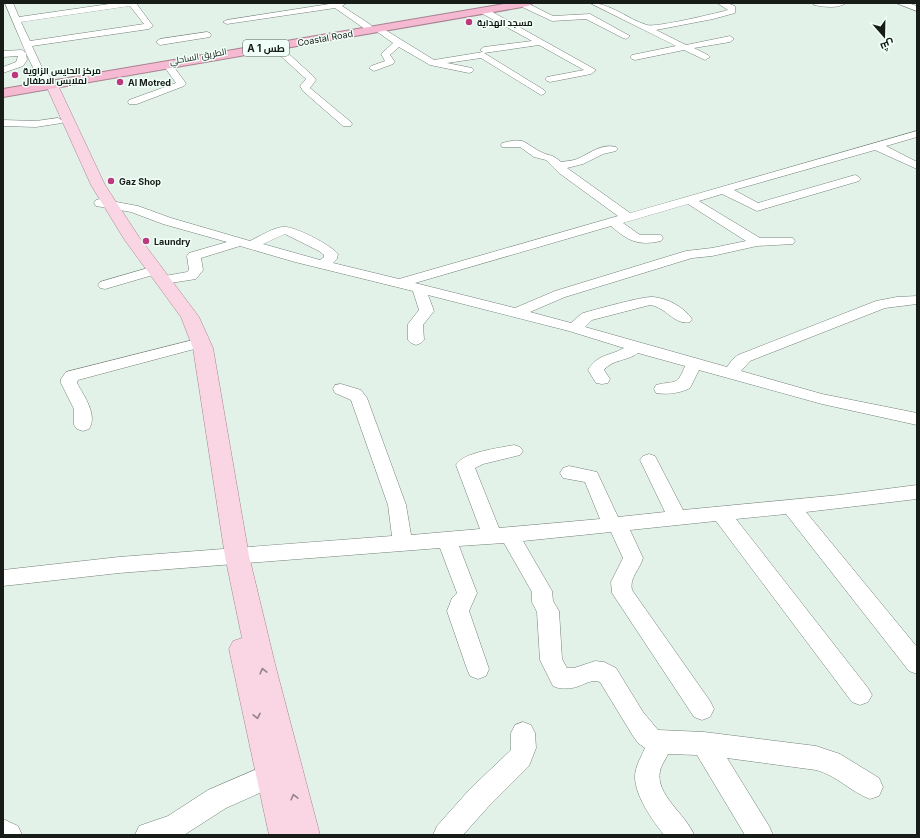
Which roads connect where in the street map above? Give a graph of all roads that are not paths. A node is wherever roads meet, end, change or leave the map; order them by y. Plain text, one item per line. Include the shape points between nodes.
1 (9, 3) edge
2 (132, 3) edge
3 (511, 3) edge
4 (526, 3) edge
5 (594, 3) edge
6 (721, 3) edge
7 (817, 3) edge
8 (842, 3) edge
9 (900, 3) edge
10 (340, 4) edge
11 (917, 9) edge
12 (484, 11) junction
13 (3, 13) edge
14 (15, 16) junction
15 (227, 22) dead end
16 (373, 28) junction
17 (646, 29) junction
18 (207, 35) dead end
19 (626, 36) dead end
20 (730, 40) dead end
21 (24, 41) junction
22 (541, 42) junction
23 (399, 43) junction
24 (162, 45) junction
25 (276, 47) junction
26 (686, 48) junction
27 (484, 50) dead end
28 (3, 54) edge
29 (635, 57) dead end
30 (706, 57) dead end
31 (433, 63) junction
32 (374, 68) dead end
33 (3, 70) edge
34 (469, 70) dead end
35 (85, 77) junction
36 (550, 79) dead end
37 (44, 83) junction
38 (4, 91) edge
39 (541, 92) dead end
40 (133, 102) dead end
41 (58, 121) junction
42 (3, 124) edge
43 (347, 124) dead end
44 (917, 134) edge
45 (506, 145) dead end
46 (876, 146) junction
47 (612, 149) dead end
48 (600, 151) junction
49 (573, 152) dead end
50 (560, 160) junction
51 (917, 166) edge
52 (855, 179) dead end
53 (724, 190) junction
54 (103, 197) junction
55 (690, 200) junction
56 (134, 209) junction
57 (629, 218) junction
58 (614, 222) junction
59 (656, 238) dead end
60 (788, 241) dead end
61 (757, 242) junction
62 (245, 243) junction
63 (322, 264) junction
64 (156, 276) junction
65 (399, 283) junction
66 (105, 285) dead end
67 (419, 289) junction
68 (917, 300) edge
69 (516, 313) junction
70 (685, 319) dead end
71 (574, 328) junction
72 (416, 340) dead end
73 (193, 345) junction
74 (632, 346) junction
75 (694, 363) junction
76 (203, 370) junction
77 (731, 374) junction
78 (602, 379) dead end
79 (341, 389) dead end
80 (662, 390) dead end
81 (917, 419) edge
82 (83, 425) dead end
83 (514, 451) dead end
84 (649, 460) dead end
85 (569, 473) dead end
86 (915, 495) edge
87 (791, 507) junction
88 (721, 514) junction
89 (677, 518) junction
90 (614, 524) junction
91 (501, 535) junction
92 (447, 540) junction
93 (403, 544) junction
94 (230, 557) junction
95 (3, 578) edge
96 (917, 664) edge
97 (478, 669) dead end
98 (860, 696) dead end
99 (702, 709) dead end
100 (524, 733) dead end
101 (662, 741) junction
102 (704, 743) junction
103 (271, 774) junction
104 (870, 788) dead end
105 (3, 832) edge
106 (9, 835) edge
107 (148, 835) edge
108 (285, 835) edge
109 (304, 835) edge
110 (446, 835) edge
111 (681, 835) edge
112 (760, 835) edge

1 - 14 street
2 - 14 street
2 - 24 street
3 - 16 highway, الطريق الساحلي / A 1 طس
4 - 12 highway, Coastal Road / A 1 طس
4 - 19 street via 552,19 587,16
5 - 17 street
6 - 17 street via 732,8 732,11
7 - 8 street
9 - 11 street
10 - 15 street
10 - 16 street via 338,7
12 - 16 highway, Coastal Road / A 1 طس
12 - 22 street
13 - 14 street
14 - 21 street
16 - 23 street
16 - 24 highway, الطريق الساحلي / A 1 طس
16 - 25 highway, Coastal Road / A 1 طس
17 - 26 street
18 - 24 street
20 - 26 street
21 - 24 street
21 - 37 street
22 - 27 street
22 - 36 street via 591,70
23 - 31 street
23 - 32 street via 385,54 390,62
24 - 25 highway, Coastal Road / A 1 طس
24 - 35 highway, Coastal Road / A 1 طس
24 - 40 street via 181,84
25 - 43 street via 310,78 304,86 306,89
26 - 29 street
26 - 30 street
28 - 33 street via 22,53 20,64
31 - 34 street
31 - 39 street via 475,54 483,55
35 - 37 highway
35 - 37 highway via 65,86
37 - 38 highway
37 - 38 highway via 32,92
37 - 41 main road
37 - 54 main road
41 - 42 street
41 - 54 main road
44 - 46 street
45 - 50 street via 523,144 538,155 554,161
46 - 51 street
46 - 53 street
47 - 48 street
48 - 49 street
48 - 50 street via 579,162
50 - 57 street via 563,171
52 - 53 street via 757,207
53 - 55 street
54 - 56 street
54 - 56 street via 106,188
54 - 64 main road via 124,241
55 - 57 street
55 - 61 street
56 - 62 street
57 - 58 street
58 - 59 street via 637,239
58 - 65 street
60 - 61 street
61 - 69 street via 720,251 691,254 647,266 560,294
62 - 63 street
62 - 63 street via 284,230 288,231 332,254 330,259
62 - 64 street via 194,256 196,270 191,276
63 - 65 street
64 - 66 street
64 - 73 main road via 183,320
64 - 76 main road via 192,322 203,348
65 - 67 street
67 - 69 street
67 - 72 street via 427,311 415,324
68 - 77 street via 881,304 744,358
69 - 71 street
70 - 71 street via 666,305 650,301 587,317
71 - 74 street
73 - 76 main road
73 - 82 street via 74,374 70,377 69,383 84,413
74 - 75 street
74 - 78 street via 629,352 598,365 596,370
75 - 77 street
75 - 80 street via 686,384
76 - 94 main road
77 - 81 street via 822,399
79 - 93 street via 359,398 397,505
83 - 91 street via 479,459 466,465
84 - 89 street
85 - 90 street via 591,477
86 - 87 street
87 - 88 street
87 - 96 street
88 - 89 street
88 - 98 street
89 - 90 street
90 - 91 street
90 - 99 street via 633,558 633,563 622,577 622,593
91 - 92 street
91 - 101 street via 542,591 543,602 548,610 551,660 561,679 575,678 597,669 603,671 646,735 650,739
92 - 93 street
92 - 97 street via 467,593 459,604 458,611
93 - 94 street
94 - 95 street via 119,565
94 -> 103 main road
109 -> 94 main road via 262,668
100 - 110 street via 524,748 520,758
101 - 102 street
101 - 111 street via 648,771 650,791
102 - 104 street via 831,762
102 - 112 street
103 - 107 street via 217,798 180,823
103 - 108 main road
105 - 106 street

